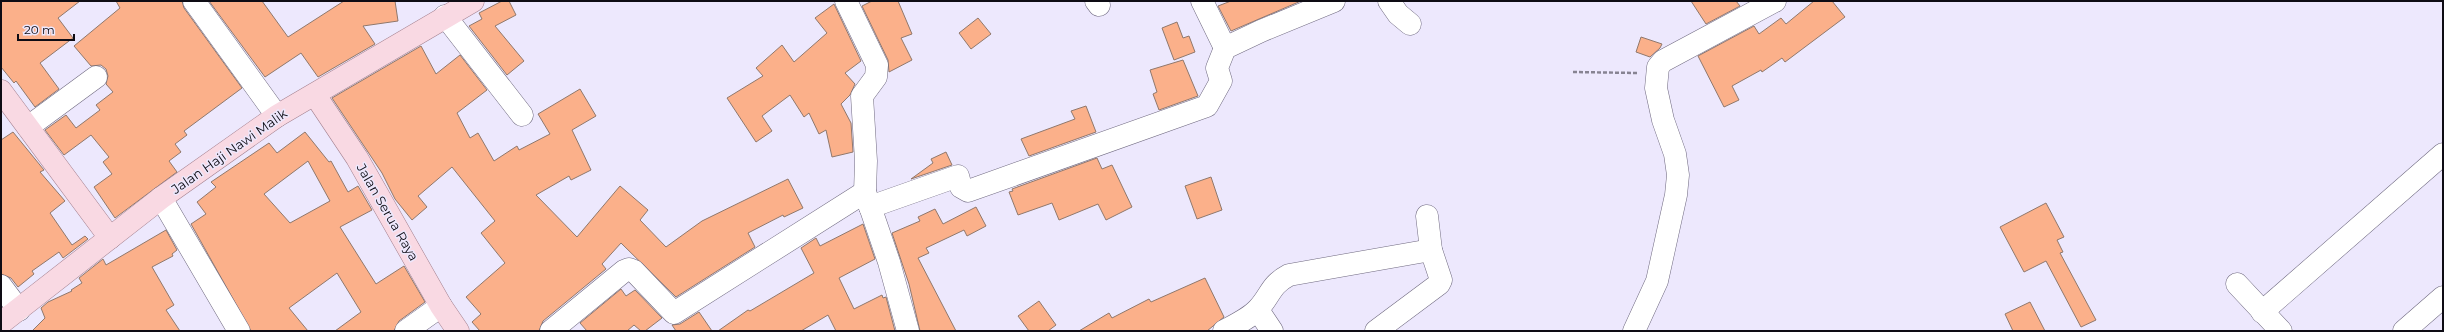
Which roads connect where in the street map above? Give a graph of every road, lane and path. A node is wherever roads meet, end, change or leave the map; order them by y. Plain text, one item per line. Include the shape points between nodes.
1 (194, 1) edge
2 (473, 1) edge
3 (846, 1) edge
4 (1202, 1) edge
5 (1334, 1) edge
6 (1389, 1) edge
7 (1775, 1) edge
8 (445, 16) junction
9 (1410, 24) dead end
10 (1224, 48) junction
11 (1573, 72) dead end
12 (1655, 74) junction
13 (96, 77) dead end
14 (1, 91) edge
15 (315, 95) junction
16 (522, 115) dead end
17 (277, 116) junction
18 (28, 127) junction
19 (2443, 154) edge
20 (160, 198) junction
21 (867, 200) junction
22 (1427, 216) dead end
23 (110, 238) junction
24 (1431, 250) junction
25 (2237, 284) dead end
26 (1, 286) edge
27 (2443, 297) edge
28 (441, 306) junction
29 (19, 310) junction
30 (1258, 310) junction
31 (2262, 312) junction
32 (1, 323) edge
33 (239, 331) edge
34 (406, 331) edge
35 (458, 331) edge
36 (551, 331) edge
37 (908, 331) edge
38 (1224, 331) edge
39 (1272, 331) edge
40 (1376, 331) edge
41 (1634, 331) edge
42 (2281, 331) edge
43 (2404, 331) edge

1 - 17 street
2 - 8 main road, Jalan Haji Nawi Malik
3 - 21 street via 878,71 862,96
4 - 10 street
5 - 10 street
6 - 9 street via 1398,14
7 - 12 street via 1663,61
8 - 15 main road, Jalan Haji Nawi Malik
8 - 16 street
10 - 21 street via 1217,68 1221,81 1208,106 968,191 961,188 958,176
11 - 12 path
12 - 41 street via 1663,120 1675,154 1678,175 1657,281
13 - 18 street
14 - 18 main road
15 - 17 main road, Jalan Haji Nawi Malik
15 - 28 main road, Jalan Serua Raya via 357,158
17 - 20 main road, Jalan Haji Nawi Malik
18 - 23 main road
19 - 31 street
20 - 23 main road, Jalan Haji Nawi Malik
20 - 33 street
21 - 36 street via 674,313 634,271 629,269
21 - 37 street
22 - 24 street
23 - 29 main road, Jalan Haji Nawi Malik
24 - 30 street via 1289,275 1278,281 1270,290
24 - 40 street via 1440,277 1439,284
25 - 31 street
26 - 29 street
27 - 43 street
28 - 34 street
28 - 35 main road, Jalan Serua Raya
29 - 32 main road, Jalan Haji Nawi Malik
30 - 38 street
30 - 39 street
31 - 42 street

